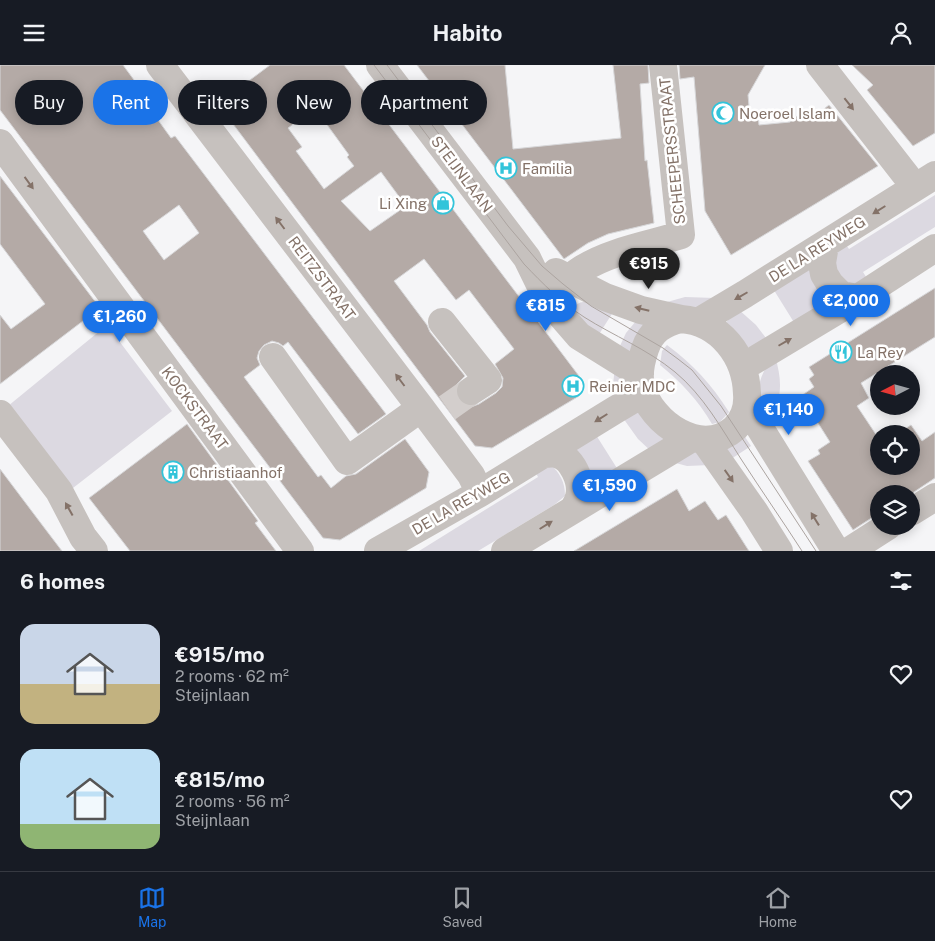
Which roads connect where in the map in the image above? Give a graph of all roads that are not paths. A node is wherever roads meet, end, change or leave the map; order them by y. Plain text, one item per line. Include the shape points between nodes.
1 (160, 65) edge
2 (380, 65) edge
3 (663, 65) edge
4 (820, 65) edge
5 (0, 143) edge
6 (925, 181) edge
7 (825, 245) junction
8 (935, 248) edge
9 (527, 258) junction
10 (571, 278) junction
11 (858, 298) junction
12 (547, 299) junction
13 (689, 320) junction
14 (442, 321) dead end
15 (273, 357) dead end
16 (743, 367) junction
17 (642, 384) junction
18 (472, 391) tunnel mouth
19 (747, 407) junction
20 (433, 412) junction
21 (0, 414) edge
22 (698, 439) junction
23 (543, 454) junction
24 (480, 493) junction
25 (935, 497) edge
26 (920, 506) edge
27 (574, 508) junction
28 (874, 535) edge
29 (94, 551) edge
30 (300, 551) edge
31 (378, 551) edge
32 (505, 551) edge
33 (779, 551) edge
34 (836, 551) edge
35 (849, 551) edge

20 -> 1 street, REITZSTRAAT
2 - 9 street, STEIJNLAAN
3 - 10 street, SCHEEPERSSTRAAT via 681,235 614,254 581,269
4 -> 6 street
5 -> 30 street, KOCKSTRAAT
6 -> 7 street, DE LA REYWEG
7 - 11 street via 822,263 830,284 841,295
7 -> 13 street, DE LA REYWEG
8 - 11 street
9 - 10 street, STEIJNLAAN
9 - 12 street, STEIJNLAAN
10 - 12 street, SCHEEPERSSTRAAT
13 -> 10 street, STEIJNLAAN via 641,310 613,300
16 -> 11 street
12 - 17 street, STEIJNLAAN via 579,336
13 - 16 street via 709,327 728,342
13 - 17 street via 668,322 652,335 642,357
14 - 18 street via 488,381
15 - 20 street via 347,461
16 - 19 street
17 - 22 street via 651,407 668,425 683,435
17 -> 23 street, DE LA REYWEG via 615,410
19 - 22 street via 729,434 718,439
34 -> 19 street
20 - 24 street, REITZSTRAAT
29 -> 21 street via 59,491
22 - 27 street
22 -> 33 street via 754,511
23 - 24 street, DE LA REYWEG
23 - 27 street via 557,454 574,469 580,492
24 - 31 street, DE LA REYWEG
25 - 26 street
32 -> 27 street
28 - 35 street

